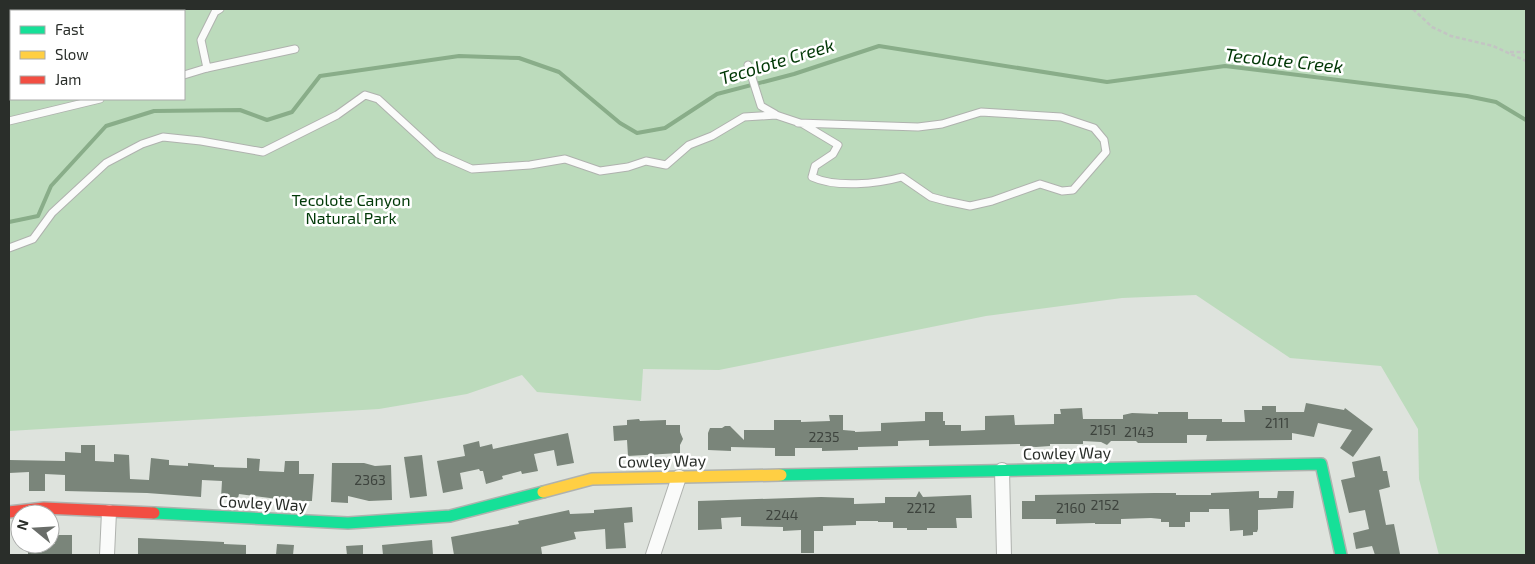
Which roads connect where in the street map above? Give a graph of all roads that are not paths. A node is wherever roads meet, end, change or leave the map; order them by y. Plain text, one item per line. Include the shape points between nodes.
1 (220, 9) edge
2 (295, 49) dead end
3 (748, 65) dead end
4 (207, 68) junction
5 (185, 75) edge
6 (96, 100) edge
7 (776, 115) junction
8 (9, 120) edge
9 (798, 123) junction
10 (9, 248) edge
11 (1002, 470) junction
12 (679, 477) junction
13 (9, 512) edge
14 (109, 512) junction
15 (107, 555) edge
16 (653, 555) edge
17 (1004, 555) edge
18 (1341, 555) edge

1 - 4 lane via 215,12 201,40
2 - 4 lane
3 - 7 lane via 761,106
4 - 5 lane
6 - 8 lane
7 - 9 lane
7 - 10 lane via 744,117 689,145 666,165 646,161 600,170 565,159 472,169 438,154 378,99 365,95 337,115 263,152 163,137 142,144 106,163 52,213 33,239
9 - 9 lane via 838,145 833,154 815,166 812,177 843,183 883,182 902,177 931,196 970,206 992,202 1040,184 1062,191 1073,190 1106,152 1104,140 1094,128 1062,117 981,112 942,124 918,127
11 - 12 street, Cowley Way
11 - 17 street
11 - 18 street, Cowley Way via 1321,464
12 - 14 street, Cowley Way via 592,479 450,516 367,522
12 - 16 street
13 - 14 street, Cowley Way via 44,508
14 - 15 street

